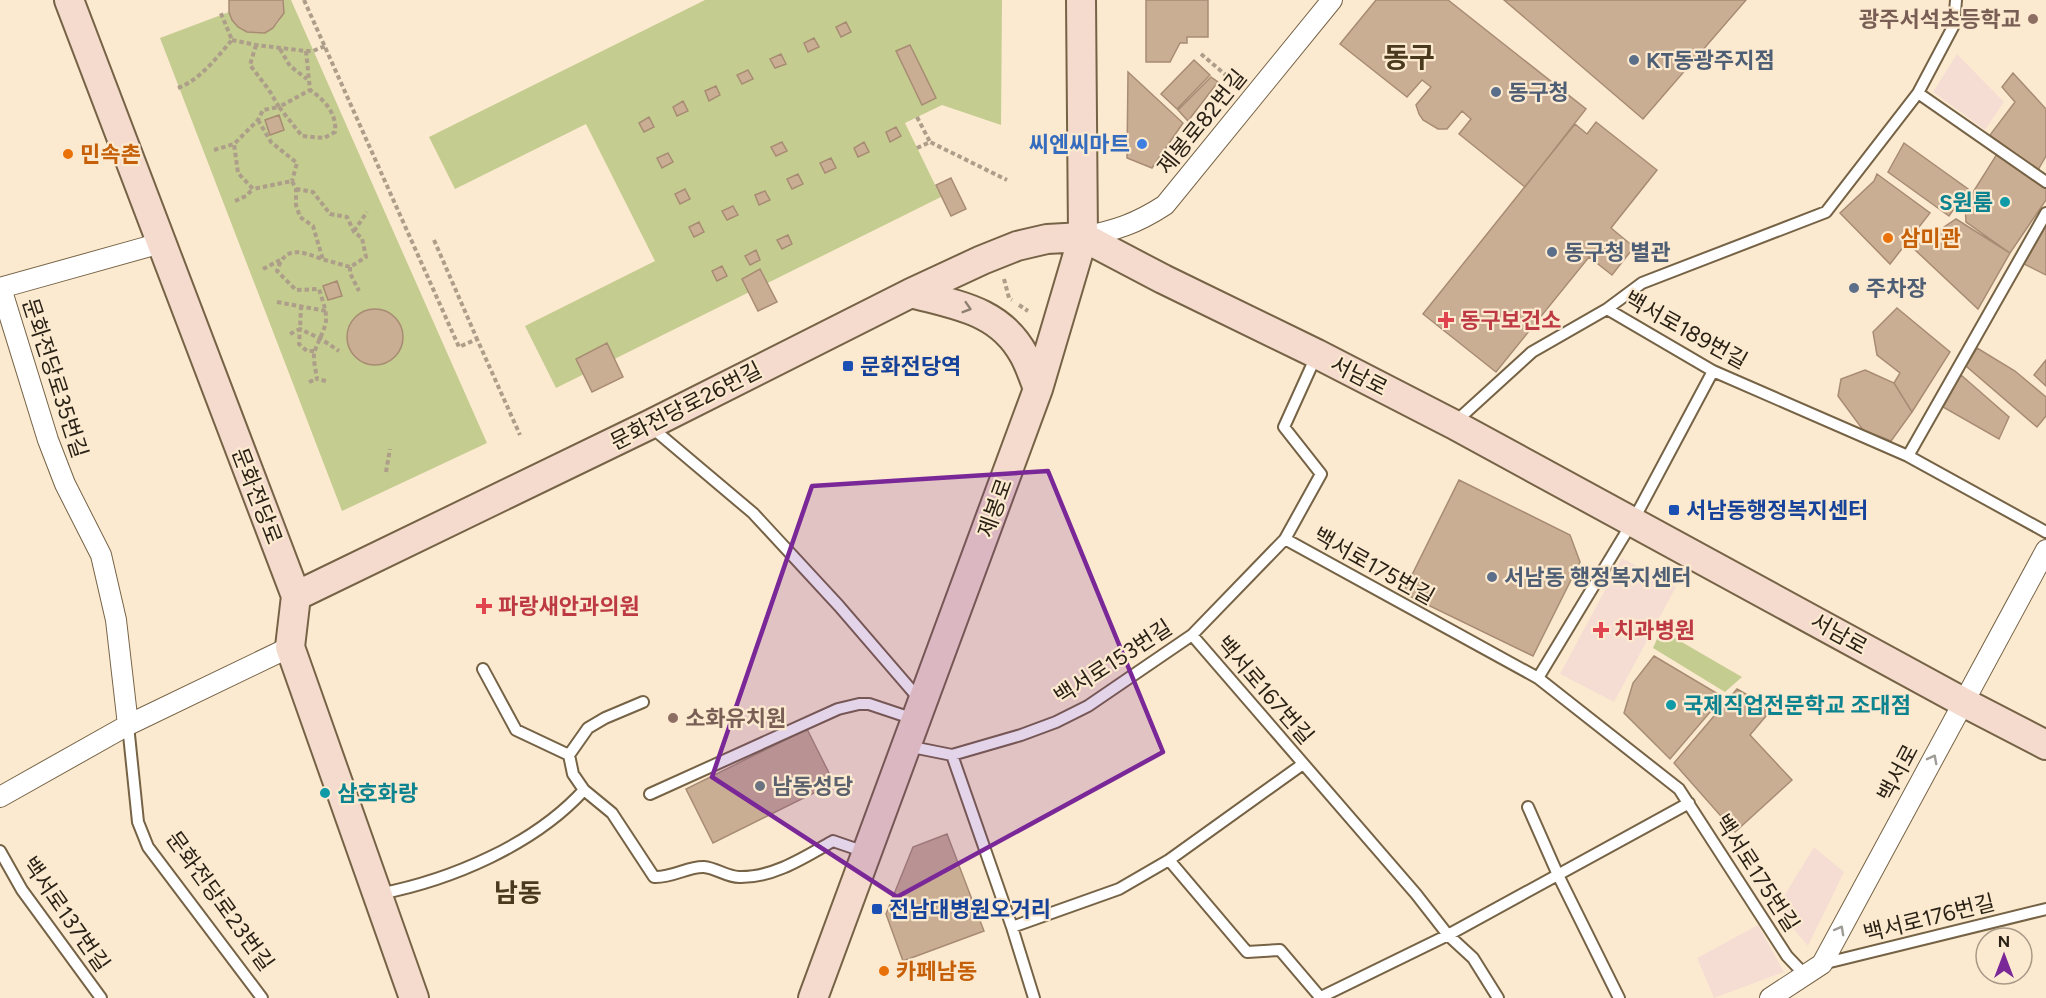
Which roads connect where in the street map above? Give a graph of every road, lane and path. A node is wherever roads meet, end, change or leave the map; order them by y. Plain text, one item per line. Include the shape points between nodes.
1 (69, 0) edge
2 (304, 0) edge
3 (1081, 0) edge
4 (1332, 0) edge
5 (1956, 0) edge
6 (220, 11) dead end
7 (232, 40) junction
8 (256, 45) junction
9 (325, 46) junction
10 (280, 49) junction
11 (306, 51) junction
12 (1201, 54) dead end
13 (1227, 76) dead end
14 (308, 79) junction
15 (178, 88) dead end
16 (310, 90) junction
17 (1918, 93) junction
18 (279, 107) junction
19 (917, 117) dead end
20 (258, 120) junction
21 (930, 142) junction
22 (234, 144) junction
23 (917, 148) dead end
24 (214, 150) dead end
25 (1007, 180) dead end
26 (292, 181) junction
27 (2046, 182) edge
28 (253, 189) junction
29 (296, 189) junction
30 (236, 201) dead end
31 (367, 212) dead end
32 (2046, 213) edge
33 (354, 232) junction
34 (1083, 237) junction
35 (434, 240) dead end
36 (161, 243) junction
37 (280, 260) junction
38 (323, 260) junction
39 (350, 267) junction
40 (263, 269) dead end
41 (1005, 279) dead end
42 (1, 288) edge
43 (359, 291) dead end
44 (911, 293) junction
45 (1010, 298) dead end
46 (277, 302) dead end
47 (301, 308) junction
48 (1607, 309) junction
49 (326, 311) junction
50 (300, 329) junction
51 (290, 334) dead end
52 (321, 339) junction
53 (477, 339) junction
54 (314, 351) junction
55 (339, 351) dead end
56 (1317, 354) junction
57 (1713, 371) junction
58 (317, 379) junction
59 (326, 381) dead end
60 (309, 382) dead end
61 (1038, 389) junction
62 (1453, 424) junction
63 (648, 425) junction
64 (520, 435) dead end
65 (390, 449) dead end
66 (1908, 456) junction
67 (386, 472) dead end
68 (65, 484) joint
69 (1632, 521) junction
70 (2046, 532) edge
71 (1285, 539) junction
72 (2046, 550) edge
73 (296, 596) junction
74 (1192, 635) junction
75 (290, 647) junction
76 (483, 669) dead end
77 (1538, 678) junction
78 (643, 702) dead end
79 (1963, 702) junction
80 (920, 712) junction
81 (128, 725) junction
82 (2046, 745) edge
83 (906, 746) junction
84 (569, 755) junction
85 (952, 755) junction
86 (1303, 764) junction
87 (584, 790) junction
88 (650, 794) dead end
89 (0, 797) edge
90 (1689, 803) junction
91 (1528, 807) dead end
92 (0, 851) edge
93 (867, 852) junction
94 (1169, 860) junction
95 (1558, 875) junction
96 (376, 894) junction
97 (2046, 909) edge
98 (1012, 927) junction
99 (1448, 935) junction
100 (1822, 964) junction
101 (1806, 976) junction
102 (1774, 997) edge
103 (101, 998) edge
104 (262, 998) edge
105 (414, 998) edge
106 (813, 998) edge
107 (1034, 998) edge
108 (1320, 998) edge
109 (1498, 998) edge
110 (1619, 998) edge

1 - 36 street, 문화전당로
2 - 9 path
3 - 34 street, 제봉로
4 - 34 street, 제봉로82번길 via 1165,205 1121,228
5 - 17 lane, 백서로189번길 via 1954,25
6 - 7 path
7 - 8 path
7 - 15 path via 200,74
8 - 10 path
8 - 18 path via 250,65
9 - 11 path
9 - 53 path via 459,347
10 - 11 path
10 - 14 path via 290,66
11 - 14 path
12 - 13 path
14 - 16 path
16 - 18 path
16 - 18 path via 321,97 336,120 335,132 324,138 302,136
17 - 27 lane
17 - 48 lane, 백서로189번길 via 1826,212 1642,283
18 - 20 path via 263,110
19 - 21 path
20 - 22 path
20 - 26 path via 271,142 297,163
21 - 23 path
21 - 25 path
22 - 24 path
22 - 28 path via 238,173
26 - 28 path
26 - 29 path
28 - 30 path
29 - 33 path via 313,192 330,213 347,217
29 - 38 path via 300,217 313,226
31 - 33 path
32 - 66 lane
33 - 39 path via 362,238 366,256
34 - 44 street, 문화전당로26번길 via 1017,246
34 - 56 street, 서남로
34 - 61 street, 제봉로
35 - 53 path
36 - 42 street, 문화전당로35번길
36 - 73 street, 문화전당로
37 - 38 path via 289,253 305,252
37 - 40 path
37 - 49 path via 277,271 296,290 319,289
38 - 39 path
39 - 43 path
41 - 45 path
42 - 68 street, 문화전당로35번길
44 -> 61 street via 963,306 991,318 1018,346
44 - 63 street, 문화전당로26번길
46 - 47 path
47 - 49 path
47 - 50 path
48 - 57 lane, 백서로189번길
48 - 62 lane via 1532,352
49 - 52 path
50 - 51 path
50 - 52 path
50 - 54 path via 298,344
52 - 54 path
52 - 55 path
53 - 64 path
54 - 58 path
56 - 62 street, 서남로
56 - 71 lane, 백서로175번길 via 1284,427 1322,474
57 - 66 lane, 백서로189번길
57 - 69 lane
58 - 59 path
58 - 60 path
61 - 80 street, 제봉로
62 - 69 street, 서남로
63 - 73 street, 문화전당로26번길
63 - 80 lane via 753,513 839,606
65 - 67 path
66 - 70 lane, 백서로189번길
68 - 81 street, 문화전당로23번길 via 101,555 116,620
69 - 77 lane
69 - 79 street, 서남로
71 - 74 lane, 백서로167번길
71 - 77 lane, 백서로175번길
72 - 79 street, 백서로
73 - 75 street, 문화전당로
74 - 85 lane, 백서로153번길 via 1088,706 1021,735
74 - 86 lane, 백서로167번길
75 - 81 street
75 - 96 street, 문화전당로
76 - 84 lane via 516,730
77 - 90 lane, 백서로175번길 via 1679,789
78 - 84 lane via 588,729
79 - 82 street, 서남로
100 -> 79 street, 백서로
80 - 83 street, 제봉로
80 - 88 lane via 869,704 838,709
81 - 89 street
81 - 104 lane, 문화전당로23번길 via 138,822 148,848
83 - 85 lane, 백서로153번길
83 - 93 street, 제봉로
84 - 87 lane via 573,774
85 - 98 lane
86 - 94 lane, 백서로167번길
86 - 99 lane, 백서로167번길
87 - 93 lane via 612,813 654,877 664,878 703,866 737,877 752,876 776,870 833,841
87 - 96 lane via 569,806 496,854 413,887
90 - 95 lane
90 - 101 lane, 백서로175번길 via 1787,956
91 - 95 lane
92 - 103 lane, 백서로137번길 via 22,890
93 - 106 street, 제봉로
94 - 98 lane via 1119,889
94 - 108 lane via 1247,952 1280,950
95 - 99 lane
95 - 110 lane
96 - 105 street, 문화전당로
97 - 100 lane, 백서로176번길
98 - 107 lane
99 - 108 lane
99 - 109 lane, 백서로167번길 via 1473,958
100 - 101 street, 백서로
101 - 102 street, 백서로

